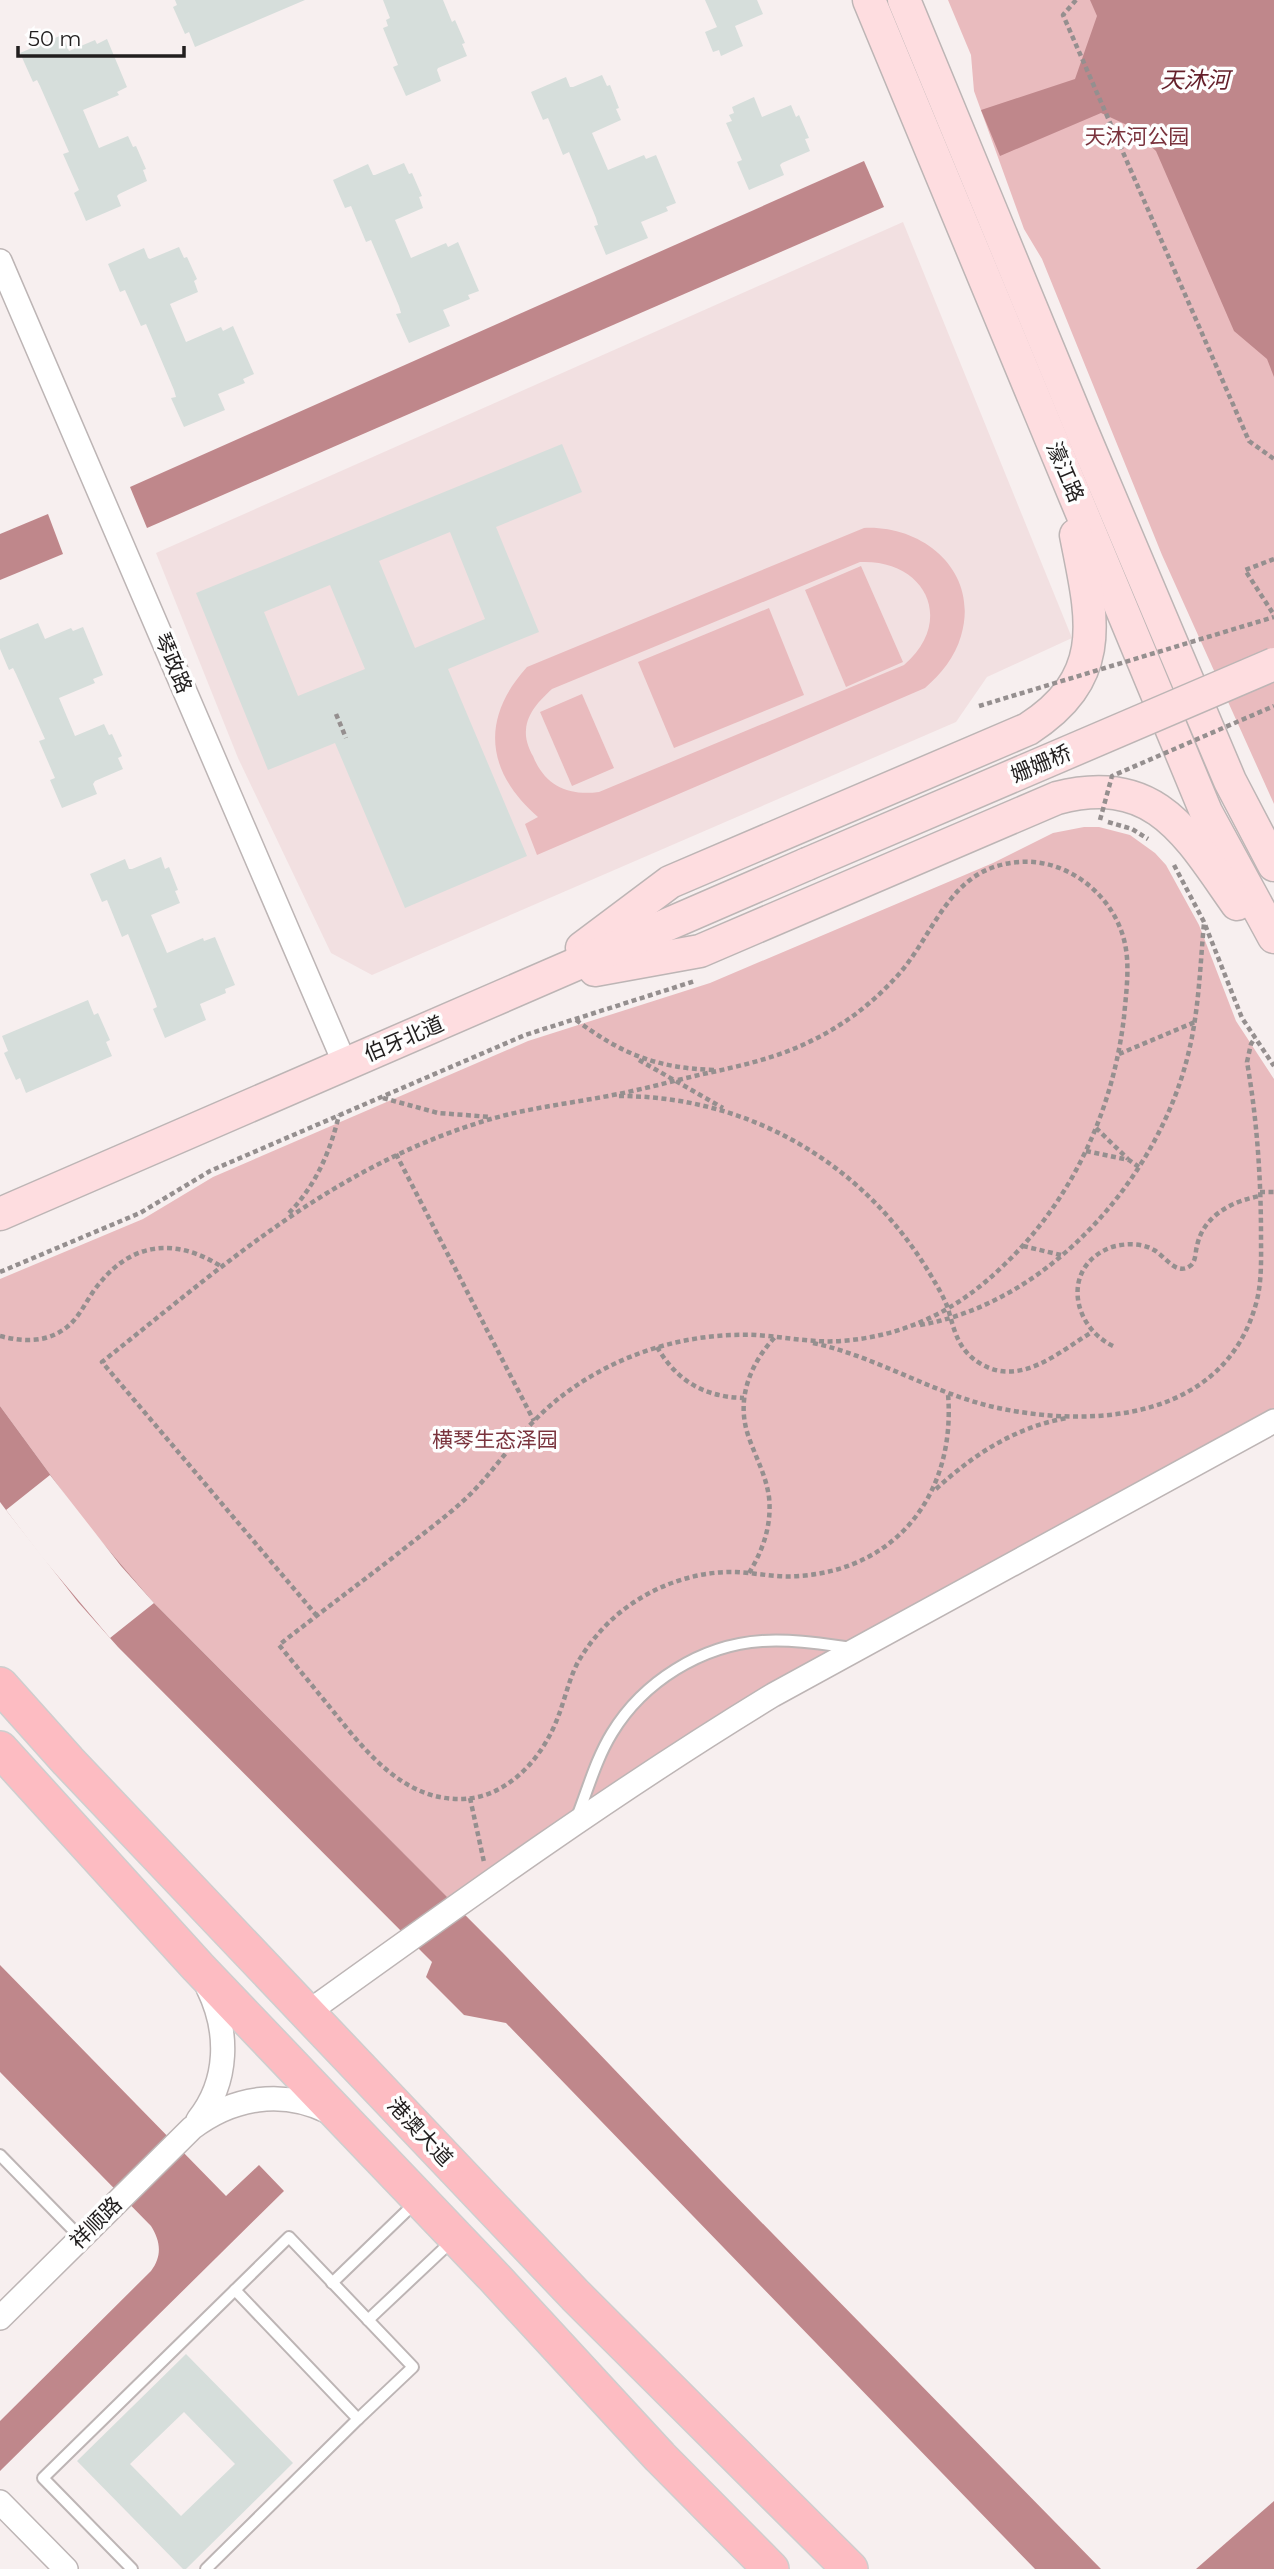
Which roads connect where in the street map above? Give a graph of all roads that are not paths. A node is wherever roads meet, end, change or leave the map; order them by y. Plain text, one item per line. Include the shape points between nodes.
1 (869, 0) edge
2 (904, 0) edge
3 (0, 261) edge
4 (1063, 468) junction
5 (1274, 664) edge
6 (807, 864) joint
7 (1274, 865) edge
8 (1274, 937) edge
9 (1274, 956) edge
10 (542, 979) junction
11 (345, 1065) junction
12 (0, 1214) edge
13 (1274, 1421) edge
14 (859, 1648) junction
15 (0, 1685) edge
16 (0, 1749) edge
17 (575, 1821) junction
18 (198, 1967) junction
19 (307, 2013) junction
20 (347, 2124) junction
21 (192, 2128) junction
22 (0, 2155) edge
23 (419, 2200) junction
24 (456, 2237) junction
25 (82, 2238) junction
26 (332, 2283) junction
27 (234, 2290) junction
28 (0, 2318) edge
29 (368, 2320) junction
30 (358, 2419) junction
31 (8, 2509) edge
32 (66, 2569) edge
33 (132, 2569) edge
34 (206, 2569) edge
35 (771, 2569) edge
36 (850, 2569) edge

1 - 4 main road, 濠江路
2 - 7 main road, 濠江路 via 1230,781
3 - 11 street, 琴政路
4 - 8 main road, 濠江路 via 1206,812
4 - 10 main road via 1091,625 1082,670 1057,707 1028,729 670,882
5 - 6 main road, 姗姗桥, bridge
6 - 10 main road, 伯牙北道
9 - 10 main road via 1176,823 1129,796 1093,791 1058,797 700,951
10 - 11 main road, 伯牙北道
11 - 12 main road, 伯牙北道
13 - 14 street
14 - 17 street via 739,1715
14 - 17 lane via 760,1641 686,1663 644,1693 612,1733
15 - 19 main road, 港澳大道
16 - 18 main road
17 - 19 street
18 - 20 main road
18 - 21 street, 祥顺路 via 220,2018 224,2052 214,2093
19 - 36 main road, 港澳大道 via 576,2296
20 - 21 street, 祥顺路 via 302,2102 269,2098 236,2104
20 - 23 main road
21 - 25 street, 祥顺路
22 - 25 lane
23 - 24 main road
23 - 26 lane
24 - 29 lane
24 - 35 main road
25 - 28 street, 祥顺路
26 - 27 lane via 289,2237
26 - 29 lane
27 - 30 lane
27 - 33 lane via 43,2478
29 - 30 lane via 413,2367
30 - 34 lane
31 - 32 street

